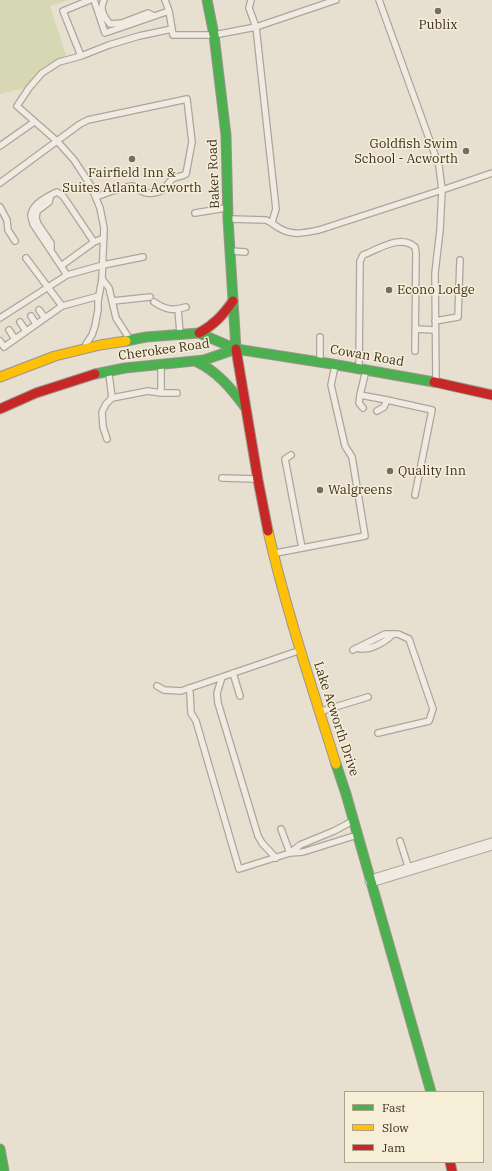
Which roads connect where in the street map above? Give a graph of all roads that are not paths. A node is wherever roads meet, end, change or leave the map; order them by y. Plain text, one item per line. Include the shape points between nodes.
1 (90, 0) edge
2 (94, 0) edge
3 (104, 0) edge
4 (165, 0) edge
5 (207, 0) edge
6 (251, 0) edge
7 (336, 0) edge
8 (378, 0) edge
9 (169, 11) junction
10 (154, 16) junction
11 (256, 27) junction
12 (172, 29) junction
13 (214, 35) junction
14 (81, 56) junction
15 (34, 122) junction
16 (58, 142) junction
17 (0, 146) edge
18 (492, 173) edge
19 (0, 183) edge
20 (442, 190) junction
21 (96, 197) junction
22 (0, 207) edge
23 (228, 208) junction
24 (195, 213) dead end
25 (228, 219) junction
26 (272, 222) junction
27 (104, 238) junction
28 (15, 241) dead end
29 (94, 242) junction
30 (230, 251) junction
31 (245, 252) dead end
32 (143, 257) dead end
33 (26, 258) dead end
34 (460, 260) dead end
35 (103, 265) junction
36 (61, 266) junction
37 (67, 276) junction
38 (102, 279) junction
39 (48, 287) junction
40 (99, 296) junction
41 (150, 297) dead end
42 (113, 301) junction
43 (233, 301) junction
44 (154, 302) dead end
45 (62, 306) junction
46 (186, 307) dead end
47 (178, 309) junction
48 (39, 310) dead end
49 (30, 316) dead end
50 (2, 318) edge
51 (45, 318) junction
52 (435, 321) junction
53 (20, 322) dead end
54 (36, 324) junction
55 (415, 329) junction
56 (9, 330) dead end
57 (435, 330) junction
58 (26, 331) junction
59 (180, 334) junction
60 (199, 334) junction
61 (320, 337) dead end
62 (15, 339) junction
63 (130, 339) junction
64 (0, 341) edge
65 (82, 349) junction
66 (236, 349) junction
67 (415, 351) dead end
68 (195, 361) junction
69 (320, 361) junction
70 (161, 364) junction
71 (335, 364) junction
72 (362, 369) junction
73 (108, 371) junction
74 (0, 378) edge
75 (436, 382) junction
76 (161, 393) junction
77 (177, 393) dead end
78 (360, 395) junction
79 (492, 395) edge
80 (112, 398) junction
81 (387, 400) junction
82 (246, 408) junction
83 (363, 408) dead end
84 (0, 409) edge
85 (377, 411) dead end
86 (107, 439) dead end
87 (292, 455) dead end
88 (222, 478) dead end
89 (258, 480) junction
90 (415, 495) dead end
91 (302, 548) junction
92 (273, 554) junction
93 (355, 649) dead end
94 (301, 650) junction
95 (233, 673) junction
96 (222, 677) junction
97 (157, 686) dead end
98 (189, 688) junction
99 (240, 696) dead end
100 (368, 697) dead end
101 (320, 712) junction
102 (378, 733) dead end
103 (353, 822) junction
104 (281, 829) dead end
105 (356, 835) junction
106 (400, 841) dead end
107 (492, 844) edge
108 (290, 853) junction
109 (276, 858) junction
110 (408, 869) junction
111 (371, 881) junction
112 (431, 1091) edge
113 (0, 1149) edge
114 (4, 1171) edge

1 - 14 lane via 64,11
2 - 10 lane via 105,33
3 - 10 lane via 103,15 110,24 122,23 148,13
4 - 9 lane
5 - 13 main road, Baker Road
6 - 11 lane via 249,8
7 - 11 lane
8 - 20 lane via 439,166
9 - 10 lane
9 - 12 lane
11 - 13 lane
11 - 26 lane via 276,209
12 - 13 lane via 173,35
12 - 14 lane via 139,36
13 - 23 main road, Baker Road via 226,135
14 - 15 lane via 59,62 42,73 29,88 17,106
15 - 16 lane
15 - 17 lane
16 - 19 lane
16 - 21 lane via 74,160
16 - 21 lane via 88,120 187,99 192,142 186,174 173,178 160,191 148,193 132,186
18 - 20 lane
20 - 26 lane via 304,233 291,233
20 - 52 lane via 435,273
21 - 27 lane
22 - 28 lane
23 - 24 lane
23 - 25 main road, Baker Road
25 - 26 lane
25 - 30 main road, Baker Road
27 - 29 lane
27 - 35 lane
29 - 36 lane
29 - 36 lane via 63,196 57,192 50,195 34,207 31,214 33,224
30 - 31 lane
30 - 43 main road, Baker Road
32 - 35 lane
33 - 39 lane
34 - 52 lane via 458,317
35 - 37 lane
35 - 38 lane
36 - 37 lane
37 - 39 lane
38 - 40 lane
38 - 42 lane via 109,288
39 - 45 lane
39 - 50 lane
40 - 45 lane
40 - 65 lane via 95,326
41 - 42 lane
42 - 63 lane via 116,318
43 - 60 main road via 218,322
43 - 66 main road, Baker Road
44 - 47 lane via 169,310
45 - 51 lane
46 - 47 lane
47 - 59 lane
48 - 51 lane
49 - 54 lane
51 - 54 lane
52 - 57 lane
53 - 58 lane
54 - 58 lane
55 - 57 lane
55 - 67 lane
55 - 72 lane via 415,247 411,243 400,241 363,255 360,261
56 - 62 lane
57 - 75 lane
58 - 62 lane
59 - 60 main road, Cherokee Road
59 - 63 main road, Cherokee Road
60 - 66 main road, Cherokee Road
61 - 69 lane
62 - 64 lane via 4,347
63 - 65 main road, Cherokee Road
65 - 74 main road, Cherokee Road via 32,364
66 - 68 main road, Cherokee Road
66 - 69 main road, Cowan Road
66 - 82 main road, Lake Acworth Drive
68 - 70 main road, Cherokee Road
68 - 82 main road via 202,363 223,380
69 - 71 main road, Cowan Road
70 - 73 main road, Cherokee Road
70 - 76 lane
71 - 72 main road, Cowan Road
71 - 91 lane via 332,385 345,446 352,457 365,536
72 - 75 main road, Cowan Road
72 - 78 lane
73 - 80 lane
73 - 84 main road, Cherokee Road via 48,388
75 - 79 main road, Cowan Road
76 - 77 lane
76 - 80 lane via 148,391
78 - 81 lane
78 - 83 lane via 359,403
80 - 86 lane via 102,412
81 - 85 lane via 384,407
81 - 90 lane via 432,410
82 - 89 main road, Lake Acworth Drive
87 - 91 lane via 285,459
88 - 89 lane
89 - 92 main road, Lake Acworth Drive
91 - 92 lane
92 - 94 main road, Lake Acworth Drive
93 - 102 lane via 385,634 398,634 409,639 433,709 429,721
94 - 95 lane
94 - 101 main road, Lake Acworth Drive
95 - 96 lane
95 - 99 lane
96 - 98 lane
96 - 109 lane via 217,693 218,703 258,836
97 - 98 lane via 164,690 181,691
98 - 109 lane via 191,713 196,721 239,869
100 - 101 lane
101 - 103 main road, Lake Acworth Drive
103 - 105 main road, Lake Acworth Drive
103 - 108 lane via 300,845
104 - 108 lane
105 - 108 lane via 303,852
105 - 111 main road, Lake Acworth Drive
106 - 110 lane
107 - 110 street
108 - 109 lane
110 - 111 street
111 - 112 main road, Lake Acworth Drive
113 - 114 main road

